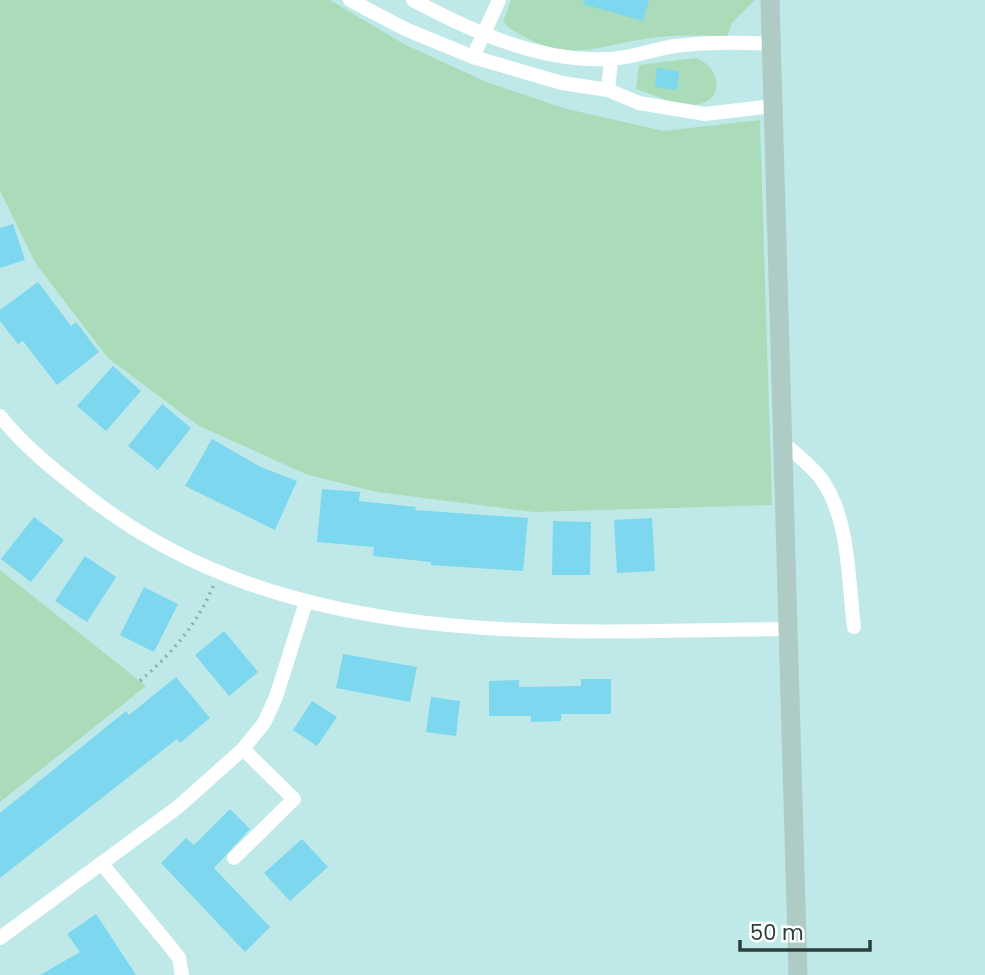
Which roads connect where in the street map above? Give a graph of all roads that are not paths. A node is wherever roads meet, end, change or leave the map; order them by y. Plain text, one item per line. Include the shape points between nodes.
1 (350, 0) edge
2 (413, 0) edge
3 (499, 0) edge
4 (771, 0) edge
5 (484, 33) junction
6 (772, 44) junction
7 (473, 57) junction
8 (611, 59) junction
9 (608, 90) junction
10 (772, 106) junction
11 (0, 416) edge
12 (782, 442) junction
13 (306, 602) junction
14 (854, 627) dead end
15 (786, 628) junction
16 (243, 749) junction
17 (234, 858) dead end
18 (103, 864) junction
19 (0, 938) edge
20 (182, 975) edge
21 (798, 975) edge

1 - 7 street
2 - 5 street
3 - 5 street
4 - 6 street
5 - 7 street
5 - 8 street via 540,53
6 - 8 street via 674,46
6 - 10 street
7 - 9 street via 562,83
8 - 9 street
9 - 10 street via 639,103 683,112 739,112
10 - 12 street
11 - 13 street via 73,486 157,542 219,573
12 - 14 street via 823,481 834,505
12 - 15 street
13 - 15 street via 412,621 509,631
13 - 16 street via 276,697 264,723
15 - 21 street
16 - 17 street via 294,799
16 - 18 street via 178,807
18 - 19 street
18 - 20 street via 179,958

